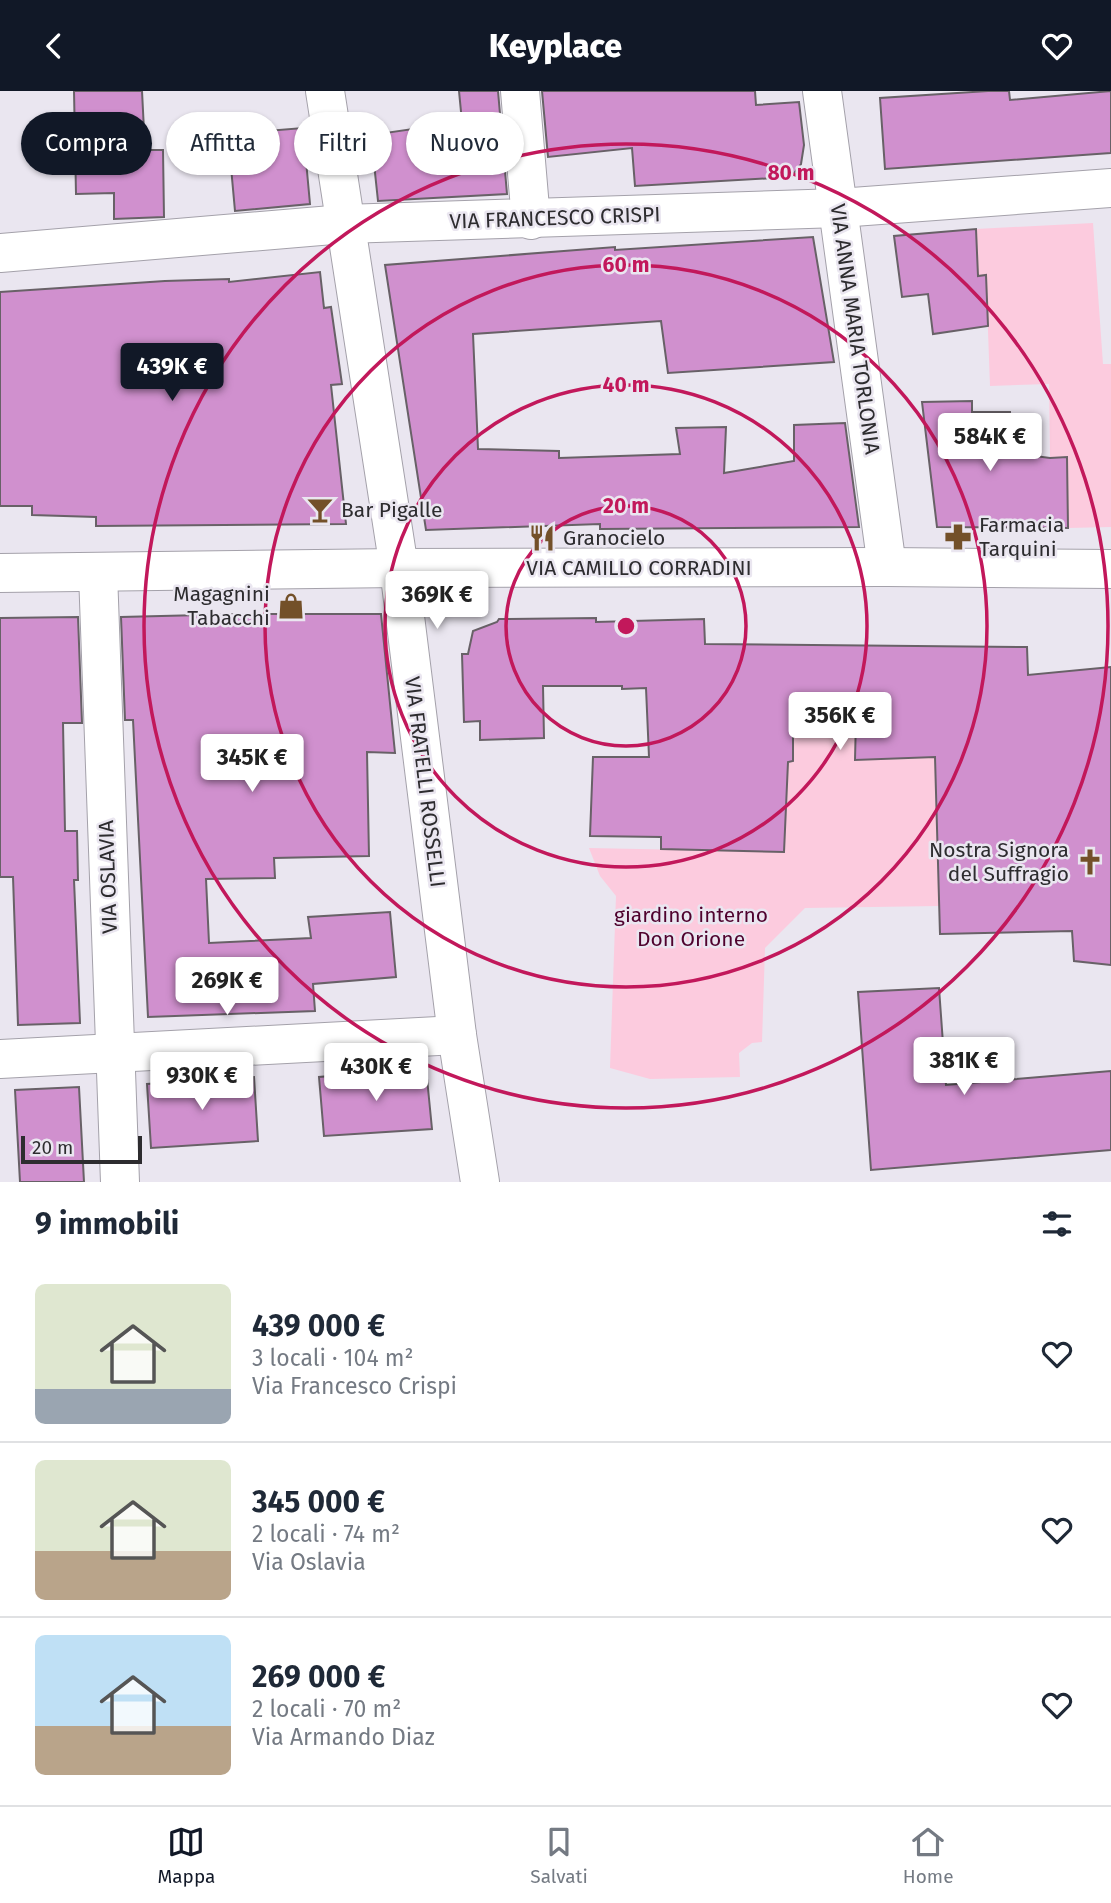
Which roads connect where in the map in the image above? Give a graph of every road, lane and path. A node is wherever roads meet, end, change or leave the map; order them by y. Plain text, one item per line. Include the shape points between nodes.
1 (325, 91) edge
2 (520, 91) edge
3 (822, 91) edge
4 (1111, 188) edge
5 (839, 208) junction
6 (531, 220) junction
7 (344, 224) junction
8 (0, 253) edge
9 (887, 567) junction
10 (399, 568) junction
11 (1111, 569) edge
12 (0, 573) edge
13 (98, 573) junction
14 (457, 1035) junction
15 (114, 1052) junction
16 (0, 1059) edge
17 (120, 1182) edge
18 (480, 1182) edge

1 - 7 street, VIA FRATELLI ROSSELLI
2 - 6 street
3 - 5 street, VIA ANNA MARIA TORLONIA
4 - 5 street, VIA FRANCESCO CRISPI
5 - 6 street, VIA FRANCESCO CRISPI
5 - 9 street, VIA ANNA MARIA TORLONIA
6 - 7 street, VIA FRANCESCO CRISPI
7 - 8 street, VIA FRANCESCO CRISPI
7 - 10 street, VIA FRATELLI ROSSELLI
9 - 10 street, VIA CAMILLO CORRADINI
9 - 11 street, VIA CAMILLO CORRADINI
10 - 13 street, VIA CAMILLO CORRADINI
10 - 14 street, VIA FRATELLI ROSSELLI
12 - 13 street, VIA CAMILLO CORRADINI
13 - 15 street, VIA OSLAVIA
14 - 15 street
14 - 18 street, VIA FRATELLI ROSSELLI
15 - 16 street
15 - 17 street, VIA OSLAVIA

